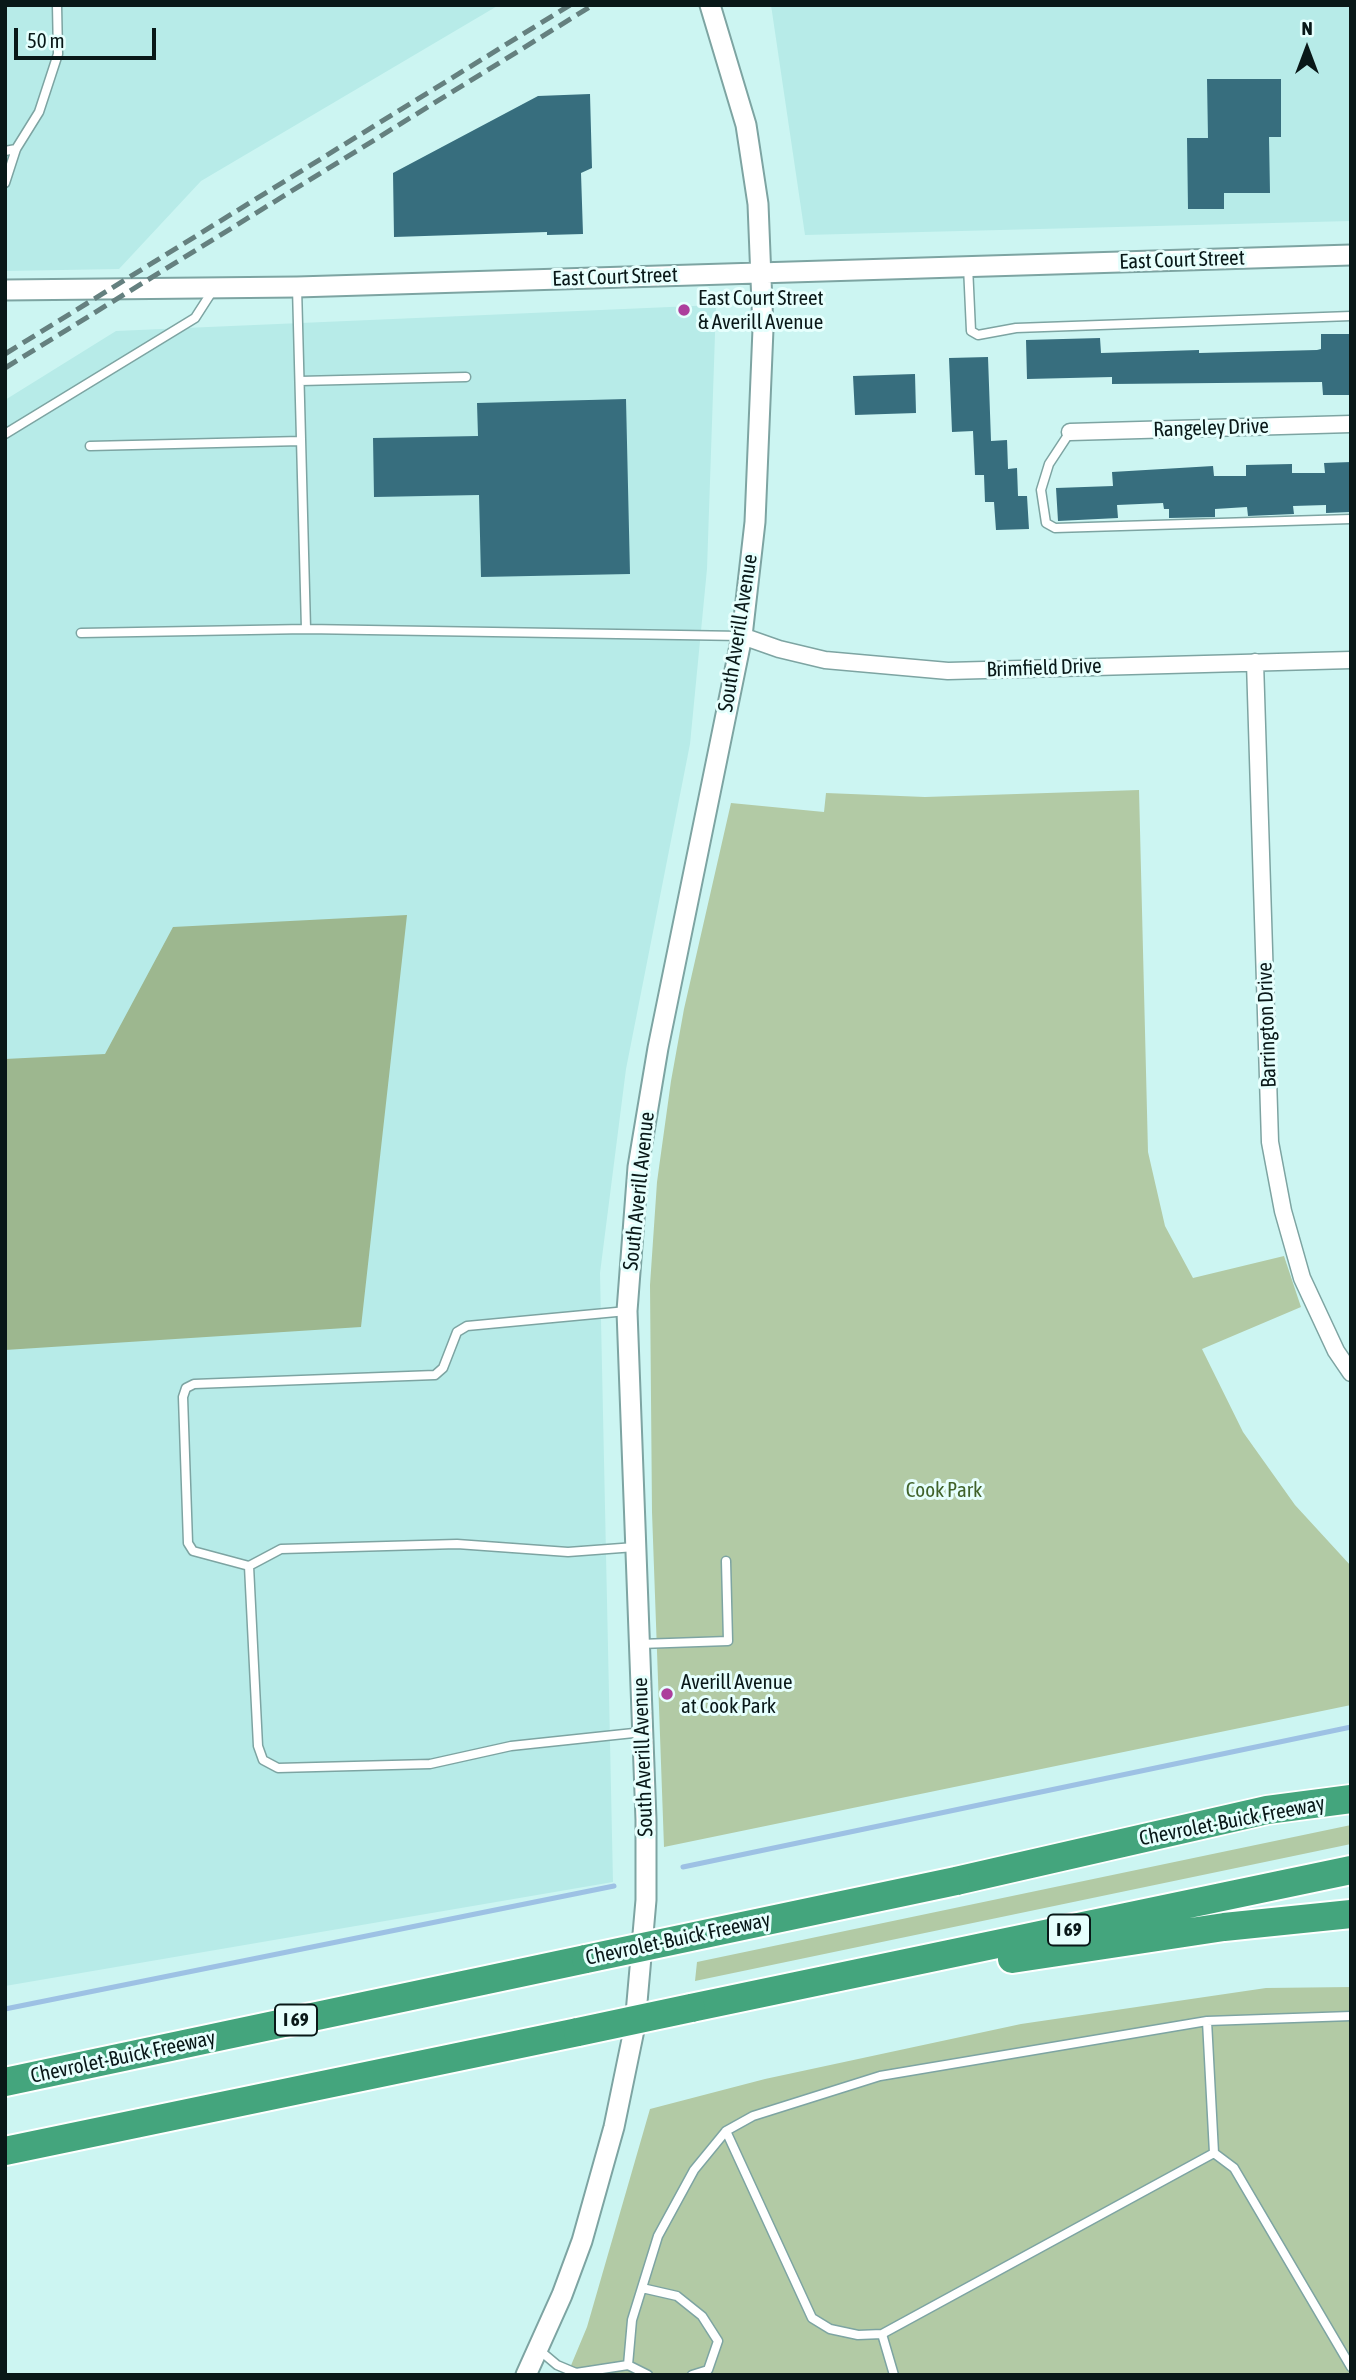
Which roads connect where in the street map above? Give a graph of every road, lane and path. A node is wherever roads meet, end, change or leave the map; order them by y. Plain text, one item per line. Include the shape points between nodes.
1 (57, 5) edge
2 (710, 5) edge
3 (16, 149) junction
4 (5, 152) edge
5 (5, 183) edge
6 (1351, 255) edge
7 (968, 266) junction
8 (762, 272) junction
9 (298, 287) junction
10 (214, 288) junction
11 (5, 290) edge
12 (1351, 316) edge
13 (466, 377) dead end
14 (300, 381) junction
15 (1351, 424) edge
16 (1070, 432) joint
17 (5, 433) edge
18 (301, 441) junction
19 (90, 446) dead end
20 (1351, 519) edge
21 (306, 629) junction
22 (81, 633) dead end
23 (742, 636) junction
24 (1351, 660) edge
25 (1255, 662) junction
26 (627, 1311) junction
27 (1351, 1373) edge
28 (636, 1547) junction
29 (726, 1560) dead end
30 (249, 1566) junction
31 (640, 1644) junction
32 (643, 1732) junction
33 (1351, 1781) edge
34 (1351, 1799) edge
35 (1266, 1810) junction
36 (1351, 1870) edge
37 (1351, 1914) edge
38 (787, 1989) junction
39 (1351, 2016) edge
40 (1207, 2021) junction
41 (5, 2082) edge
42 (726, 2132) junction
43 (5, 2151) edge
44 (1214, 2153) junction
45 (642, 2288) junction
46 (882, 2334) junction
47 (538, 2349) junction
48 (628, 2365) junction
49 (1351, 2367) edge
50 (526, 2375) edge
51 (620, 2375) edge
52 (648, 2375) edge
53 (692, 2375) edge
54 (894, 2375) edge

1 - 3 lane via 58,54 39,112
2 - 8 street, South Averill Avenue via 746,125
3 - 4 lane
3 - 5 lane
6 - 7 street, East Court Street
7 - 8 street, East Court Street
7 - 12 lane via 971,331 978,335 1016,328
8 - 9 street, East Court Street
8 - 23 street, South Averill Avenue via 755,522
9 - 10 street, East Court Street
9 - 14 lane
10 - 11 street, East Court Street
10 - 17 lane via 195,318
13 - 14 lane
14 - 18 lane
15 - 16 street, Rangeley Drive
16 - 20 lane via 1049,464 1041,490 1046,523 1055,528
18 - 19 lane
18 - 21 lane
21 - 22 lane
21 - 23 lane
23 - 25 street, Brimfield Drive via 825,660 948,671
23 - 26 street, South Averill Avenue via 651,1088 638,1167
24 - 25 street, Brimfield Drive
25 - 27 street, Barrington Drive via 1270,1142 1302,1278
26 - 28 street, South Averill Avenue
26 - 30 lane via 467,1326 457,1332 443,1368 435,1375 194,1384 186,1388 188,1542 193,1551
28 - 30 lane via 568,1552 457,1544 281,1549
28 - 31 street, South Averill Avenue
29 - 31 lane via 729,1641
30 - 32 lane via 258,1746 263,1760 278,1768 430,1764 511,1746
31 - 32 street, South Averill Avenue
32 - 47 street, South Averill Avenue via 646,1900 630,2059 582,2241
33 - 35 highway
34 - 35 highway, Chevrolet-Buick Freeway / I 69
35 - 41 highway, Chevrolet-Buick Freeway / I 69, bridge via 956,1881
36 - 38 highway, I 69
37 - 38 highway via 1235,1925
38 - 43 highway, I 69, bridge
39 - 40 lane
40 - 42 lane via 880,2076 753,2116
40 - 44 lane
42 - 45 lane via 694,2170 658,2236
42 - 46 lane via 812,2318 830,2329
44 - 46 lane
44 - 49 lane via 1234,2168
45 - 48 lane via 632,2320
45 - 53 lane via 677,2296 702,2316 718,2341 708,2370
46 - 54 lane
47 - 48 lane via 556,2365 576,2373
47 - 50 street, South Averill Avenue
48 - 51 lane
48 - 52 lane

